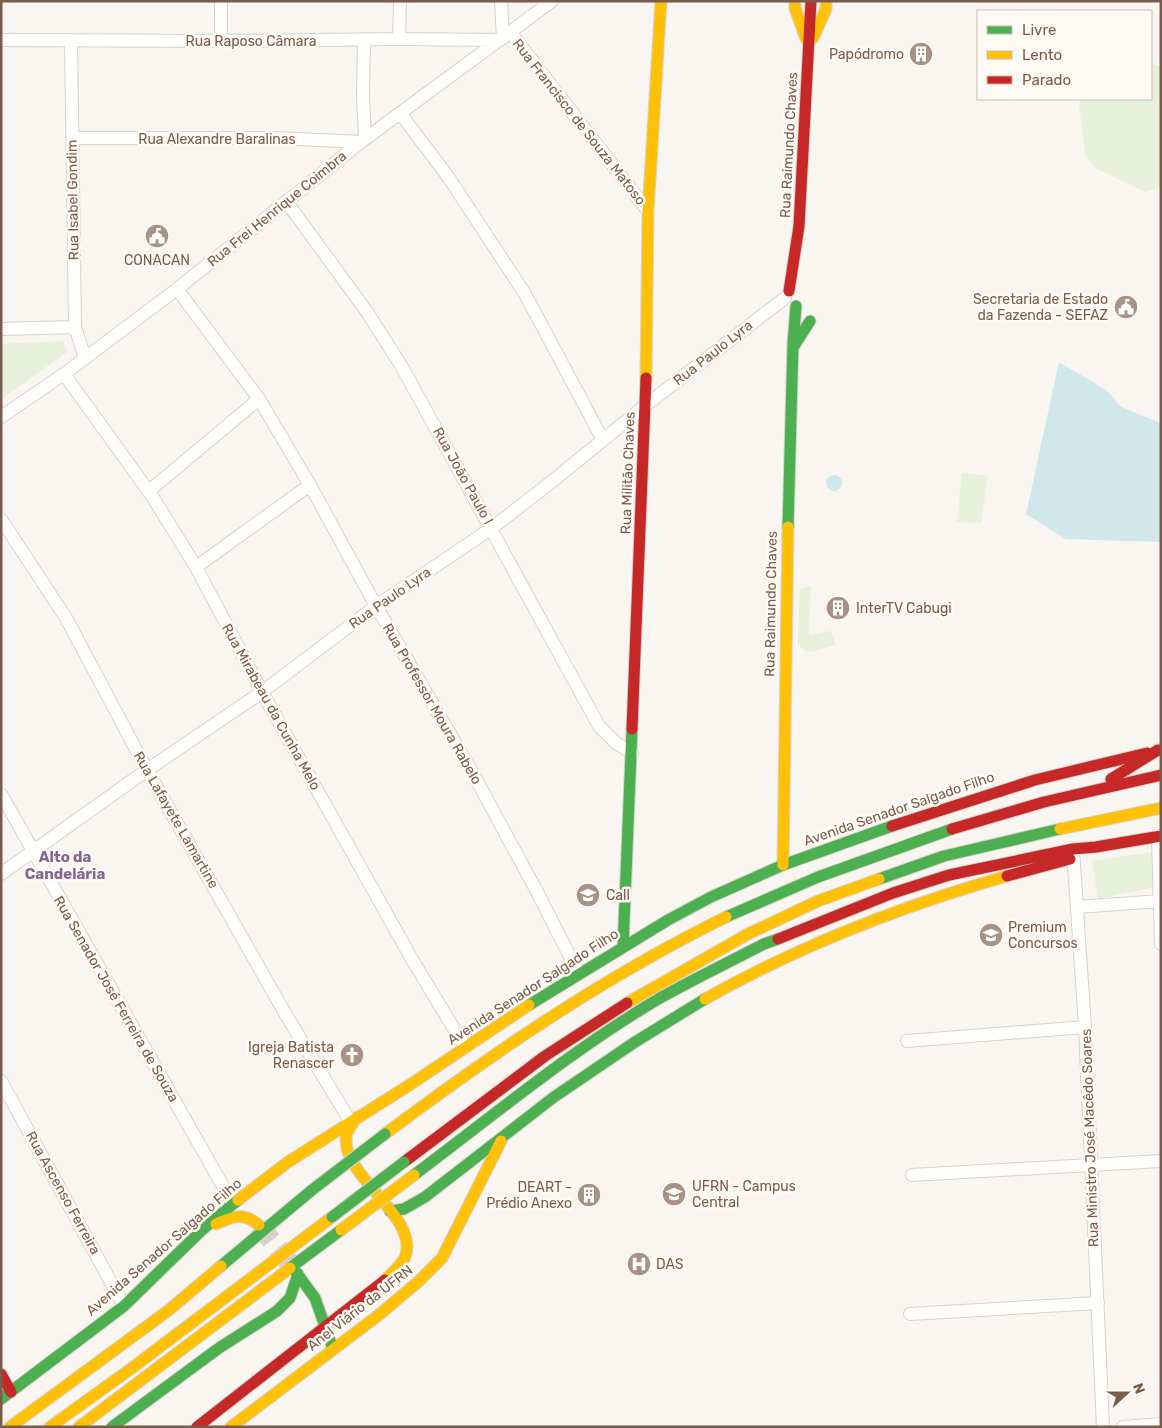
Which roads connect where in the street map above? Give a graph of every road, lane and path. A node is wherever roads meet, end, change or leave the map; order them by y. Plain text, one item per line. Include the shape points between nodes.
1 (221, 1) edge
2 (400, 1) edge
3 (501, 1) edge
4 (552, 1) edge
5 (661, 1) edge
6 (795, 1) edge
7 (811, 1) edge
8 (826, 1) edge
9 (505, 37) junction
10 (399, 39) junction
11 (1, 40) edge
12 (71, 40) junction
13 (364, 40) junction
14 (221, 41) junction
15 (809, 48) junction
16 (400, 113) junction
17 (72, 138) junction
18 (363, 140) junction
19 (286, 201) junction
20 (648, 211) junction
21 (177, 289) junction
22 (791, 299) junction
23 (810, 322) dead end
24 (75, 327) junction
25 (1, 329) edge
26 (793, 346) junction
27 (86, 358) junction
28 (64, 374) junction
29 (259, 400) junction
30 (646, 405) junction
31 (1, 417) edge
32 (603, 440) junction
33 (310, 485) junction
34 (149, 492) junction
35 (1, 519) edge
36 (492, 528) junction
37 (196, 567) junction
38 (376, 606) junction
39 (262, 692) junction
40 (1160, 750) edge
41 (632, 753) junction
42 (147, 770) junction
43 (1161, 775) edge
44 (1098, 788) junction
45 (1, 794) edge
46 (1161, 808) edge
47 (1159, 836) edge
48 (32, 851) junction
49 (1074, 854) junction
50 (783, 864) junction
51 (1, 874) edge
52 (1160, 901) edge
53 (1078, 907) junction
54 (1161, 944) edge
55 (623, 947) junction
56 (579, 974) junction
57 (1086, 1027) junction
58 (907, 1041) dead end
59 (465, 1047) junction
60 (1, 1080) edge
61 (354, 1119) junction
62 (505, 1134) junction
63 (1161, 1161) edge
64 (1091, 1164) junction
65 (912, 1175) dead end
66 (233, 1204) junction
67 (388, 1209) junction
68 (259, 1225) tunnel mouth
69 (202, 1230) junction
70 (1098, 1303) junction
71 (124, 1306) junction
72 (910, 1314) dead end
73 (325, 1327) junction
74 (333, 1349) junction
75 (1, 1374) edge
76 (6, 1395) edge
77 (1161, 1424) edge
78 (10, 1427) edge
79 (50, 1427) edge
80 (79, 1427) edge
81 (112, 1427) edge
82 (197, 1427) edge
83 (230, 1427) edge
84 (1103, 1427) edge
85 (1123, 1427) edge

1 - 14 street
2 - 10 street
3 - 9 street
4 - 9 street, Rua Frei Henrique Coimbra
5 - 20 main road, Rua Militão Chaves
6 - 15 main road, Rua Raimundo Chaves
7 - 15 main road, Rua Raimundo Chaves
8 - 15 main road, Rua Raimundo Chaves via 826,9
9 - 10 street, Rua Raposo Câmara
9 - 16 street, Rua Frei Henrique Coimbra
9 - 20 street, Rua Francisco de Souza Matoso
10 - 13 street, Rua Raposo Câmara
11 - 12 street, Rua Raposo Câmara
12 - 14 street, Rua Raposo Câmara
12 - 17 street, Rua Isabel Gondim
13 - 14 street, Rua Raposo Câmara
13 - 18 street
15 - 22 main road, Rua Raimundo Chaves via 797,244 790,271
16 - 18 street, Rua Frei Henrique Coimbra
16 - 32 street via 449,178 525,294
17 - 18 street, Rua Alexandre Baralinas
17 - 24 street, Rua Isabel Gondim
18 - 19 street, Rua Frei Henrique Coimbra
19 - 21 street, Rua Frei Henrique Coimbra
19 - 36 street, Rua João Paulo I via 402,368
20 - 30 main road, Rua Militão Chaves
21 - 27 street, Rua Frei Henrique Coimbra
21 - 29 street, Rua Professor Moura Rabelo
22 - 26 main road, Rua Raimundo Chaves
22 - 30 street, Rua Paulo Lyra via 770,309
23 - 26 main road
24 - 25 street
24 - 27 street, Rua Isabel Gondim
26 - 50 main road, Rua Raimundo Chaves
27 - 28 street, Rua Frei Henrique Coimbra
28 - 31 street, Rua Frei Henrique Coimbra
28 - 34 street, Rua Mirabeau da Cunha Melo
29 - 33 street, Rua Professor Moura Rabelo
29 - 34 street
30 - 32 street, Rua Paulo Lyra
30 - 41 main road, Rua Militão Chaves
32 - 36 street, Rua Paulo Lyra
33 - 37 street
33 - 38 street, Rua Professor Moura Rabelo
34 - 37 street, Rua Mirabeau da Cunha Melo
35 - 42 street, Rua Lafayete Lamartine via 66,618
36 - 38 street, Rua Paulo Lyra
36 - 41 street, Rua João Paulo I via 600,726 616,743
37 - 39 street, Rua Mirabeau da Cunha Melo
38 - 39 street, Rua Paulo Lyra
38 - 56 street, Rua Professor Moura Rabelo via 471,770
39 - 42 street, Rua Paulo Lyra
39 - 59 street, Rua Mirabeau da Cunha Melo via 413,962
40 - 44 main road
40 - 50 main road, Avenida Senador Salgado Filho via 1035,780 925,814
41 - 55 main road, Rua Militão Chaves
42 - 48 street, Rua Paulo Lyra
42 - 61 street, Rua Lafayete Lamartine via 286,1015
43 - 44 main road
44 - 78 main road, bridge via 950,830 781,892 718,920 612,978 385,1134 312,1190 169,1310
45 - 48 street, Rua Senador José Ferreira de Souza
46 - 79 main road, bridge via 944,856 800,909 739,938 616,1008 545,1056
47 - 49 main road
47 - 52 street
48 - 51 street, Rua Paulo Lyra
48 - 66 street, Rua Senador José Ferreira de Souza
49 - 53 street, Rua Ministro José Macêdo Soares
49 - 62 main road via 873,921 766,968 672,1020
49 - 80 main road, bridge via 949,875 893,893 764,944 668,994 568,1059
50 - 55 main road, Avenida Senador Salgado Filho via 711,897
52 - 53 street
52 - 54 street
53 - 57 street, Rua Ministro José Macêdo Soares
55 - 56 main road, Avenida Senador Salgado Filho
56 - 59 main road, Avenida Senador Salgado Filho
57 - 58 street
57 - 64 street, Rua Ministro José Macêdo Soares
59 - 61 main road, Avenida Senador Salgado Filho
60 - 71 street, Rua Ascenso Ferreira
61 - 66 main road, Avenida Senador Salgado Filho via 288,1162
61 - 67 main road, Anel Viário da UFRN via 347,1134 350,1158
62 - 67 main road via 421,1200 402,1210
62 - 74 main road, Anel Viário da UFRN via 442,1258 380,1314
63 - 64 street
64 - 65 street
64 - 70 street, Rua Ministro José Macêdo Soares
66 - 69 main road, Avenida Senador Salgado Filho
67 - 73 main road, Anel Viário da UFRN via 405,1237 406,1254 402,1262 385,1280
68 - 69 main road via 238,1215
69 - 71 main road, Avenida Senador Salgado Filho
70 - 72 street
70 - 84 street, Rua Ministro José Macêdo Soares
71 - 76 main road, Avenida Senador Salgado Filho
73 - 74 main road
73 - 81 main road via 315,1298 297,1273 290,1298 278,1311 219,1348
73 - 82 main road, Anel Viário da UFRN
74 - 83 main road, Anel Viário da UFRN
75 - 76 main road
77 - 85 street

